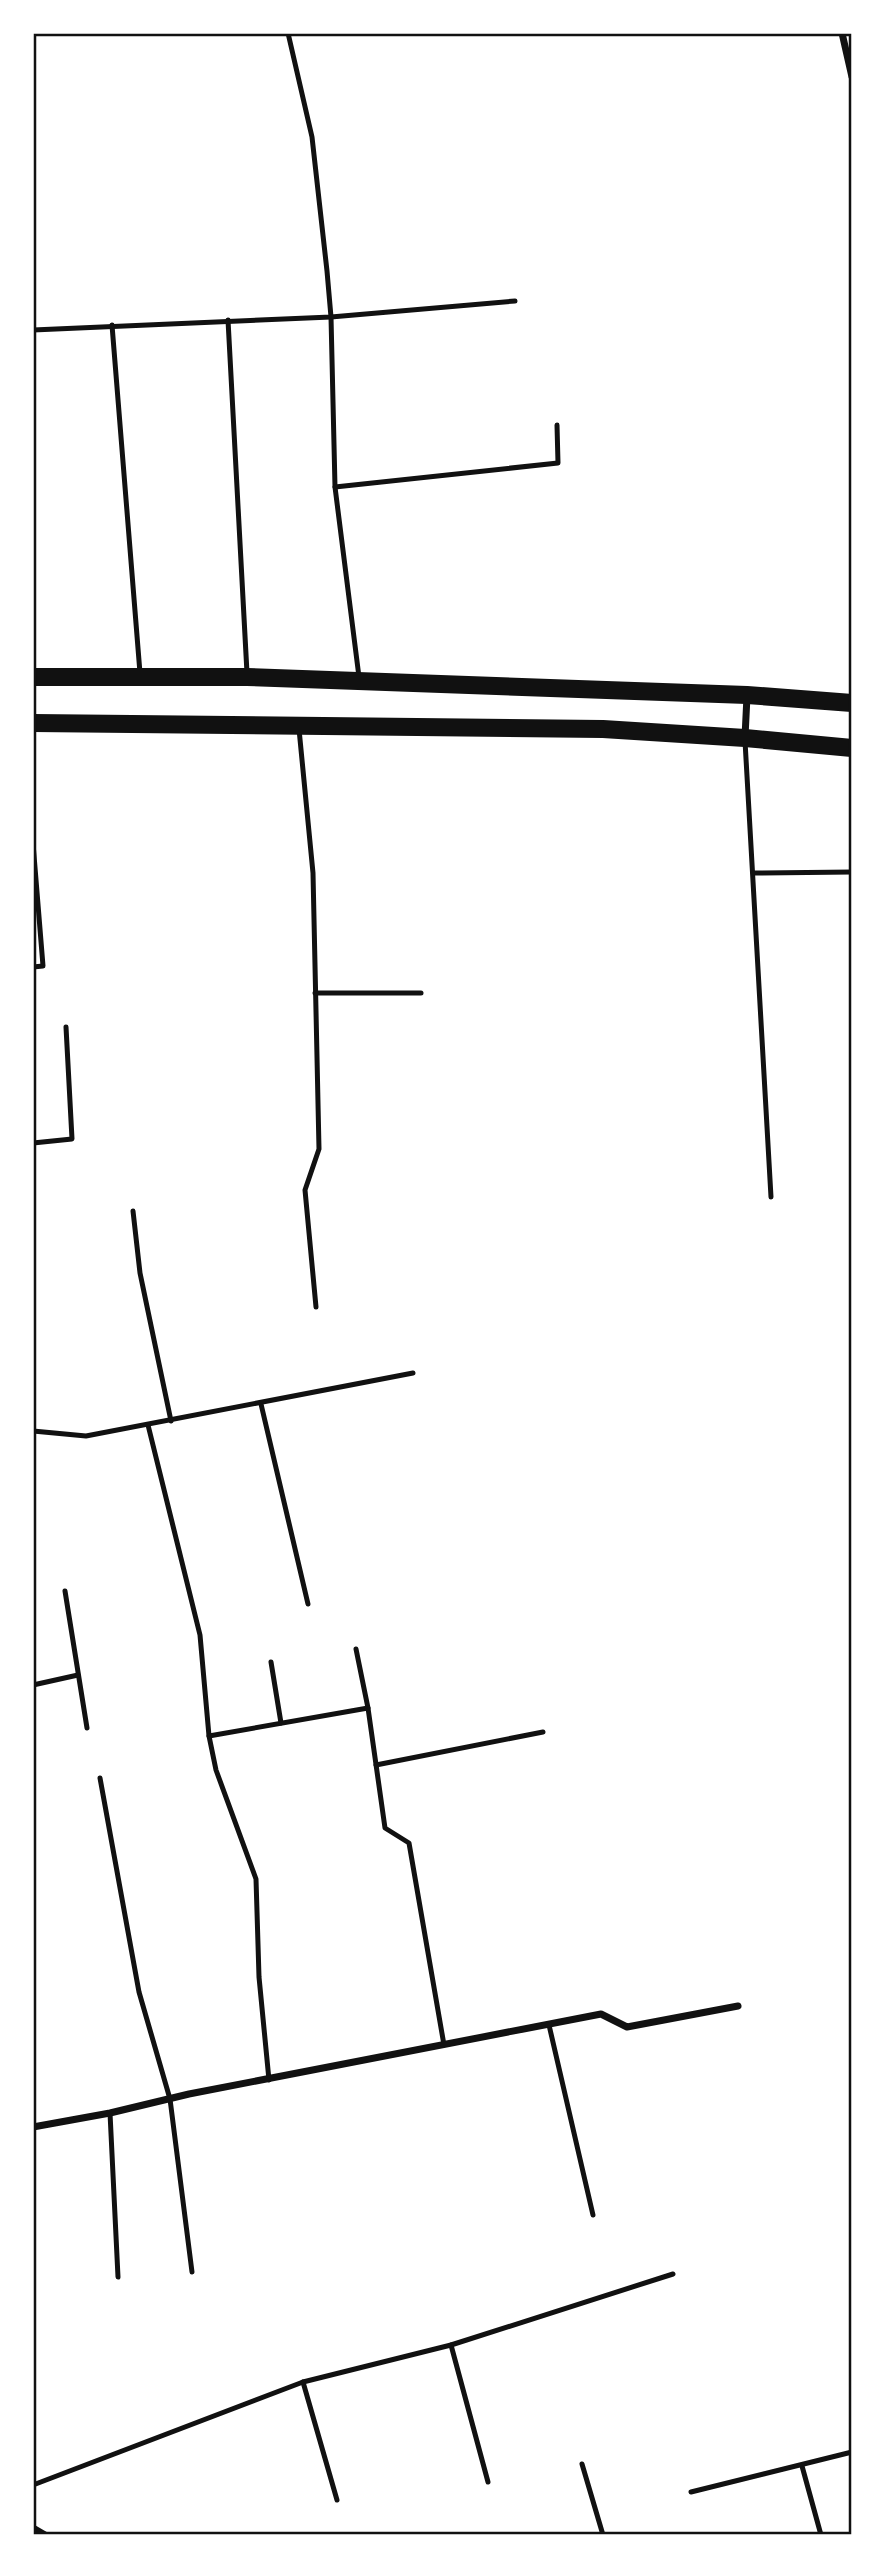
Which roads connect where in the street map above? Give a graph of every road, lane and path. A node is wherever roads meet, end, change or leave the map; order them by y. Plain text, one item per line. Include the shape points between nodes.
1 (288, 33) edge
2 (842, 33) edge
3 (852, 76) edge
4 (515, 301) dead end
5 (331, 317) junction
6 (229, 320) junction
7 (112, 325) junction
8 (33, 330) edge
9 (557, 425) dead end
10 (334, 487) junction
11 (140, 676) junction
12 (33, 677) edge
13 (247, 677) junction
14 (360, 680) junction
15 (747, 695) junction
16 (852, 703) edge
17 (33, 723) edge
18 (299, 726) junction
19 (745, 738) junction
20 (852, 748) edge
21 (33, 843) edge
22 (852, 872) edge
23 (753, 873) junction
24 (33, 967) edge
25 (315, 993) junction
26 (421, 993) dead end
27 (66, 1027) dead end
28 (33, 1143) edge
29 (771, 1197) dead end
30 (134, 1211) dead end
31 (316, 1307) dead end
32 (413, 1373) dead end
33 (261, 1404) junction
34 (171, 1421) junction
35 (148, 1425) junction
36 (33, 1430) edge
37 (65, 1591) dead end
38 (308, 1604) dead end
39 (356, 1649) dead end
40 (271, 1662) dead end
41 (78, 1675) junction
42 (33, 1685) edge
43 (368, 1708) junction
44 (281, 1723) junction
45 (87, 1728) dead end
46 (543, 1732) dead end
47 (209, 1736) junction
48 (376, 1765) junction
49 (100, 1778) dead end
50 (738, 2006) dead end
51 (549, 2025) junction
52 (444, 2045) junction
53 (269, 2080) junction
54 (170, 2099) junction
55 (110, 2113) junction
56 (33, 2127) edge
57 (593, 2214) dead end
58 (191, 2272) dead end
59 (673, 2274) dead end
60 (118, 2277) dead end
61 (451, 2345) junction
62 (303, 2382) junction
63 (852, 2452) edge
64 (582, 2464) dead end
65 (802, 2466) junction
66 (488, 2482) dead end
67 (33, 2485) edge
68 (691, 2492) dead end
69 (337, 2500) dead end
70 (33, 2528) edge
71 (45, 2535) edge
72 (603, 2535) edge
73 (821, 2535) edge

1 - 5 lane via 312,137
2 - 3 street
4 - 5 lane
5 - 6 lane
5 - 10 lane
6 - 7 lane
6 - 13 lane
7 - 8 lane
7 - 11 lane
9 - 10 lane via 558,463
10 - 14 lane
11 - 12 main road
11 - 13 main road
13 - 14 main road
14 - 15 main road
15 - 16 main road
15 - 19 street
17 - 18 main road
18 - 19 main road via 603,729
18 - 25 lane via 313,873
19 - 20 main road
19 - 23 lane
21 - 24 lane via 43,966
22 - 23 lane
23 - 29 lane
25 - 26 lane
25 - 31 lane via 319,1149 305,1190
27 - 28 lane via 72,1139
30 - 34 lane via 140,1273
32 - 33 lane
33 - 34 lane
33 - 38 lane
34 - 35 lane
35 - 36 lane via 86,1436
35 - 47 lane via 200,1635
37 - 41 lane
39 - 43 lane
40 - 44 lane
41 - 42 lane
41 - 45 lane
43 - 44 lane
43 - 48 lane
44 - 47 lane
46 - 48 lane
47 - 53 lane via 216,1770 256,1879
48 - 52 lane via 385,1828 409,1843
49 - 54 lane via 139,1992
50 - 51 street via 627,2027 601,2014
51 - 52 street
51 - 57 lane
52 - 53 street
53 - 54 street
54 - 55 street
54 - 58 lane
55 - 56 street
55 - 60 lane
59 - 61 lane
61 - 62 lane
61 - 66 lane
62 - 67 lane
62 - 69 lane
63 - 65 lane
64 - 72 lane
65 - 68 lane
65 - 73 lane
70 - 71 street

